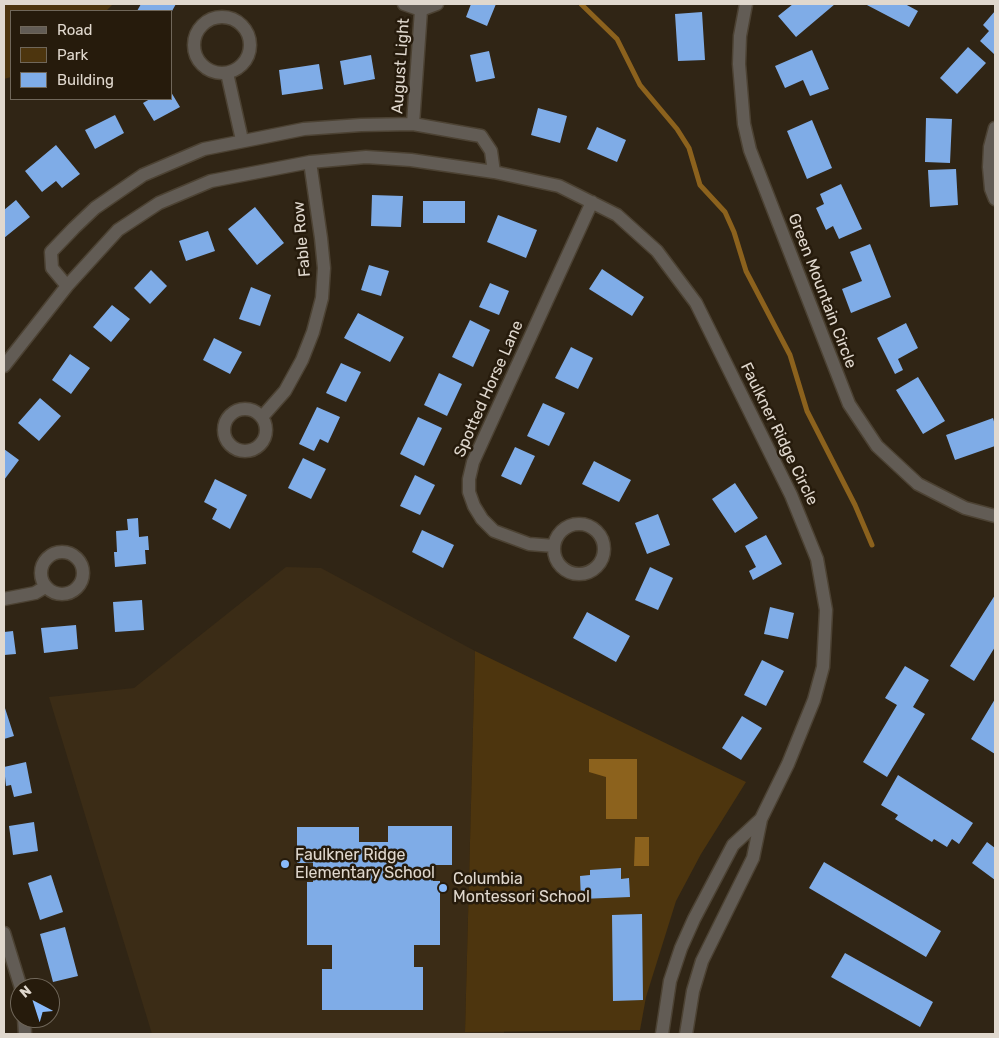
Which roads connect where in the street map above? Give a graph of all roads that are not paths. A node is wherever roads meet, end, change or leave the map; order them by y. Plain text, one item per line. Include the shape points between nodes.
1 (404, 4) edge
2 (437, 4) edge
3 (746, 4) edge
4 (422, 10) junction
5 (227, 73) junction
6 (413, 124) junction
7 (995, 128) edge
8 (242, 140) junction
9 (310, 162) junction
10 (494, 172) junction
11 (995, 199) edge
12 (592, 202) junction
13 (67, 286) junction
14 (4, 366) edge
15 (262, 417) dead end
16 (995, 516) edge
17 (554, 546) junction
18 (45, 587) dead end
19 (4, 599) edge
20 (760, 819) junction
21 (4, 933) edge
22 (18, 978) edge
23 (662, 1034) edge
24 (686, 1034) edge

1 - 4 street, August Light
2 - 4 street, August Light
3 - 16 street, Green Mountain Circle via 739,64 744,124 750,150 849,404 877,446 918,484 956,504
4 - 6 street, August Light
5 - 5 street via 240,67 248,56 250,45 241,24 222,17 203,26 194,45 202,65 212,71
5 - 8 street
6 - 8 street via 304,129
6 - 10 street via 480,136 491,151
7 - 11 street via 989,167
8 - 13 street via 160,167 126,185 95,208 51,252 52,268
9 - 10 street, Faulkner Ridge Circle via 366,157
9 - 13 street, Faulkner Ridge Circle via 211,181 159,202 118,230
9 - 15 street, Fable Row via 324,268 322,298 302,360 285,391
10 - 12 street, Faulkner Ridge Circle via 559,186
12 - 17 street, Spotted Horse Lane via 473,462 469,479 474,506 494,531 529,544
12 - 20 street, Faulkner Ridge Circle via 617,216 657,251 696,303 794,502 817,559 826,610 823,667 814,700 788,764
13 - 14 street, Faulkner Ridge Circle
17 - 17 street via 560,566 569,572 590,572 604,557 605,546 601,536 584,524 564,528
18 - 19 street via 35,593
20 - 23 street, Faulkner Ridge Circle via 733,845 694,919 670,981
20 - 24 street, Faulkner Ridge Circle via 753,858 702,961
21 - 22 street

